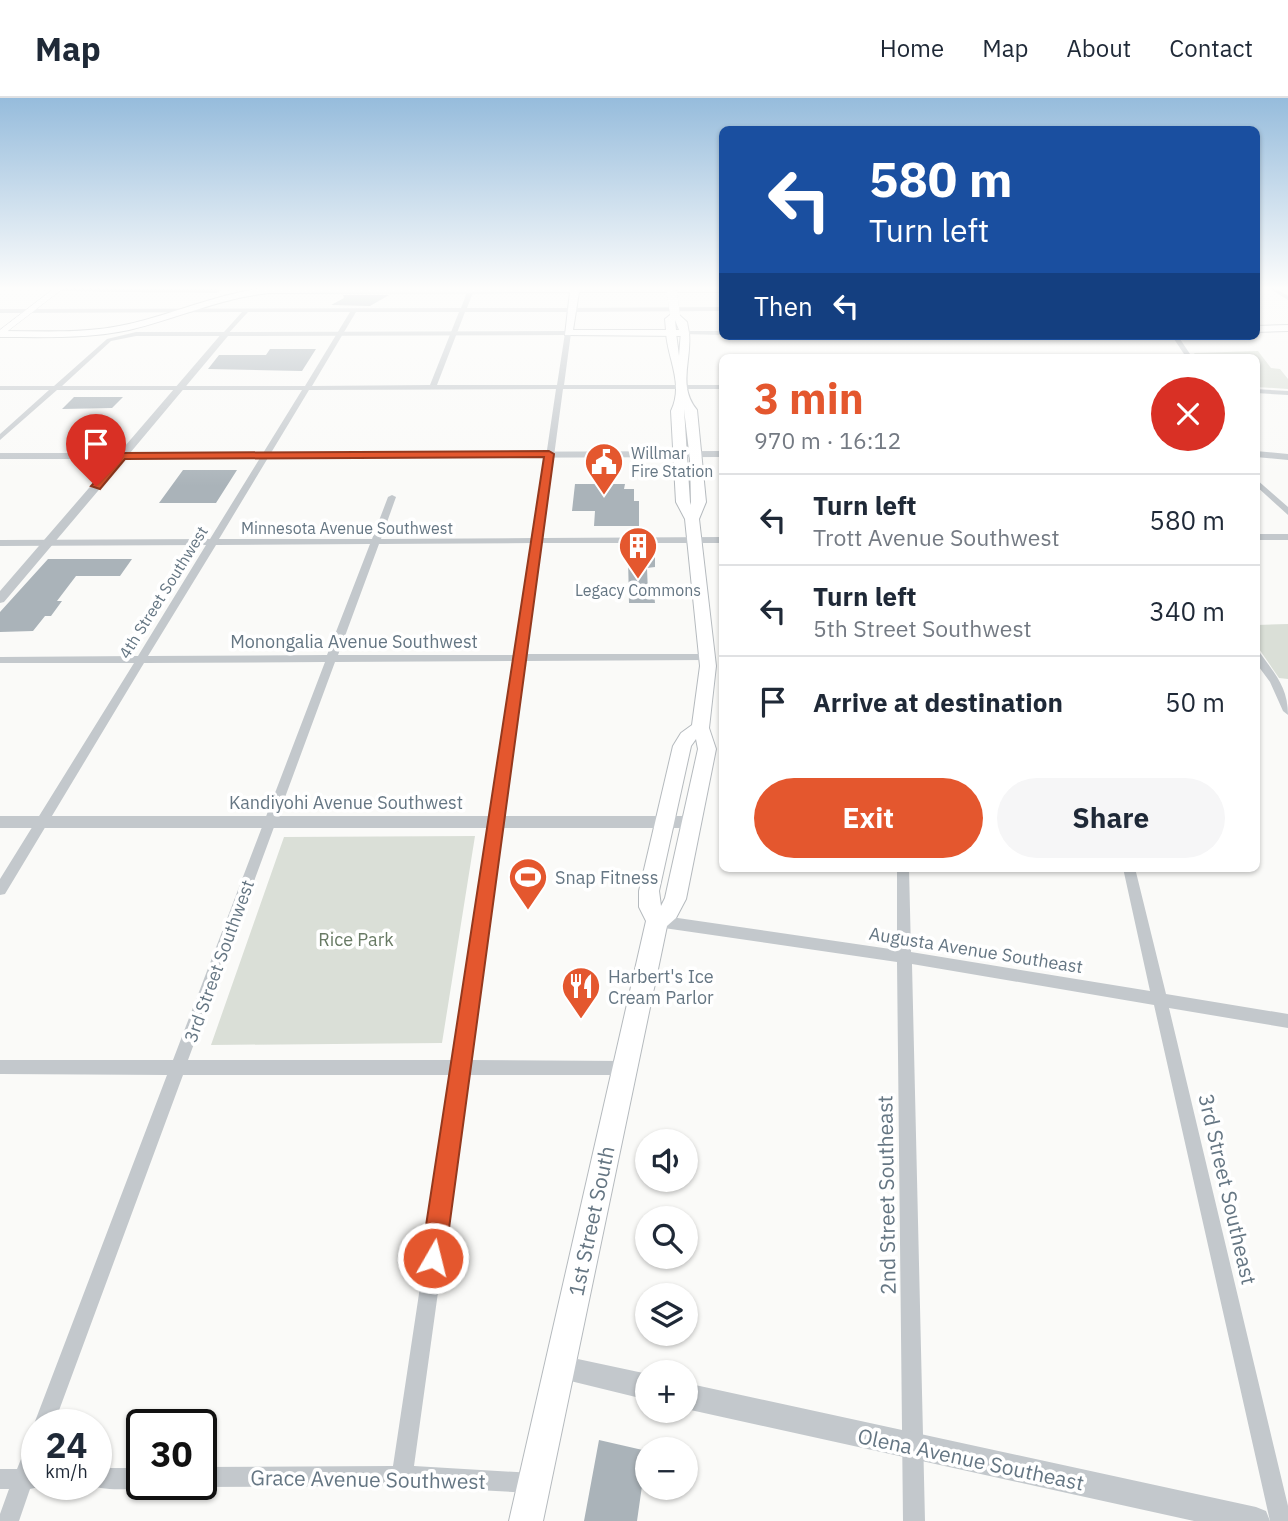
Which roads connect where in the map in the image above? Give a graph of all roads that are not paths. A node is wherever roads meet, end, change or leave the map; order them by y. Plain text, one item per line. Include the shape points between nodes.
1 (93, 353) edge
2 (209, 353) edge
3 (328, 353) edge
4 (446, 353) edge
5 (565, 353) edge
6 (673, 353) edge
7 (685, 353) edge
8 (680, 365) junction
9 (433, 387) junction
10 (559, 387) junction
11 (681, 387) junction
12 (719, 387) edge
13 (0, 388) edge
14 (55, 388) junction
15 (180, 388) junction
16 (307, 388) junction
17 (1260, 391) edge
18 (1288, 393) edge
19 (682, 400) junction
20 (0, 438) edge
21 (549, 454) junction
22 (695, 454) junction
23 (719, 454) edge
24 (1260, 454) edge
25 (265, 455) junction
26 (679, 455) junction
27 (0, 456) edge
28 (122, 456) junction
29 (1288, 457) edge
30 (1260, 485) edge
31 (393, 497) dead end
32 (1288, 512) edge
33 (692, 519) junction
34 (1260, 537) edge
35 (1288, 537) edge
36 (694, 540) junction
37 (719, 540) edge
38 (537, 541) junction
39 (212, 542) junction
40 (376, 542) junction
41 (0, 543) edge
42 (48, 543) junction
43 (0, 599) edge
44 (707, 657) junction
45 (520, 658) junction
46 (140, 659) junction
47 (0, 660) edge
48 (332, 660) junction
49 (1260, 660) edge
50 (1275, 681) junction
51 (1288, 683) edge
52 (1288, 711) edge
53 (700, 728) junction
54 (270, 821) junction
55 (497, 821) junction
56 (665, 821) junction
57 (0, 822) edge
58 (41, 822) junction
59 (692, 822) junction
60 (904, 872) edge
61 (1130, 872) edge
62 (0, 890) edge
63 (657, 921) junction
64 (905, 957) junction
65 (1161, 1000) junction
66 (1288, 1021) edge
67 (180, 1066) junction
68 (460, 1066) junction
69 (0, 1067) edge
70 (624, 1068) junction
71 (559, 1367) junction
72 (635, 1384) edge
73 (698, 1399) edge
74 (50, 1409) edge
75 (913, 1447) junction
76 (402, 1476) junction
77 (217, 1478) edge
78 (0, 1479) edge
79 (21, 1479) edge
80 (534, 1483) junction
81 (21, 1496) edge
82 (8, 1521) edge
83 (526, 1521) edge
84 (914, 1521) edge
85 (1256, 1521) edge
86 (1281, 1521) edge

1 - 14 street
2 - 15 street
3 - 16 street, 4th Street Southwest
4 - 9 street
5 - 10 street
6 - 8 main road, 1st Street South
7 - 8 main road, 1st Street South
8 - 11 main road, 1st Street South
9 - 10 street
9 - 16 street
10 - 11 street
10 - 21 street
11 - 12 street
11 - 19 main road, 1st Street South
13 - 14 street
14 - 15 street
14 - 20 street
15 - 16 street
15 - 28 street
16 - 25 street, 4th Street Southwest
17 - 18 street
19 - 22 main road, 1st Street South via 691,410
19 - 26 main road, 1st Street South via 677,411
21 - 25 street
21 - 26 street
21 - 38 street
22 - 23 street
22 - 26 street
22 - 33 main road, 1st Street South via 699,502
24 - 29 street
25 - 28 street
25 - 39 street, 4th Street Southwest
26 - 33 main road, 1st Street South via 683,502
27 - 28 street
28 - 42 street
30 - 32 street
31 - 40 street, 3rd Street Southwest
33 - 36 main road, 1st Street South
34 - 35 street
36 - 37 street, Minnesota Avenue Southwest
36 - 38 street, Minnesota Avenue Southwest
36 - 44 main road, 1st Street South
38 - 40 street, Minnesota Avenue Southwest
38 - 45 street
39 - 40 street, Minnesota Avenue Southwest
39 - 42 street, Minnesota Avenue Southwest
39 - 46 street, 4th Street Southwest
40 - 48 street, 3rd Street Southwest
41 - 42 street, Minnesota Avenue Southwest
42 - 43 street
44 - 45 street, Monongalia Avenue Southwest
44 - 53 main road, 1st Street South
45 - 48 street, Monongalia Avenue Southwest
45 - 55 street
46 - 47 street, Monongalia Avenue Southwest
46 - 48 street, Monongalia Avenue Southwest
46 - 58 street, 4th Street Southwest
48 - 54 street, 3rd Street Southwest
49 - 50 street
50 - 51 street
50 - 52 street
53 - 56 main road, 1st Street South via 682,746
53 - 59 main road, 1st Street South via 707,749
54 - 55 street, Kandiyohi Avenue Southwest
54 - 58 street, Kandiyohi Avenue Southwest
54 - 67 street, 3rd Street Southwest
55 - 56 street, Kandiyohi Avenue Southwest
55 - 68 street
56 - 59 street, Kandiyohi Avenue Southwest
56 - 63 main road, 1st Street South via 649,891
57 - 58 street, Kandiyohi Avenue Southwest
58 - 62 street, 4th Street Southwest
59 - 63 main road, 1st Street South via 675,900
60 - 64 street, 2nd Street Southeast
61 - 65 street, 3rd Street Southeast
63 - 64 street, Augusta Avenue Southeast
63 - 70 main road, 1st Street South
64 - 65 street, Augusta Avenue Southeast
64 - 75 street, 2nd Street Southeast
65 - 66 street, Augusta Avenue Southeast
65 - 86 street, 3rd Street Southeast
67 - 68 street
67 - 69 street
67 - 74 street, 3rd Street Southwest
68 - 70 street
68 - 76 street
70 - 71 main road, 1st Street South
71 - 72 street
71 - 80 main road, 1st Street South
73 - 75 street, Olena Avenue Southeast
75 - 84 street, 2nd Street Southeast
75 - 85 street, Olena Avenue Southeast
76 - 77 street, Grace Avenue Southwest
76 - 80 street, Grace Avenue Southwest
78 - 79 street
80 - 83 main road, 1st Street South
81 - 82 street

